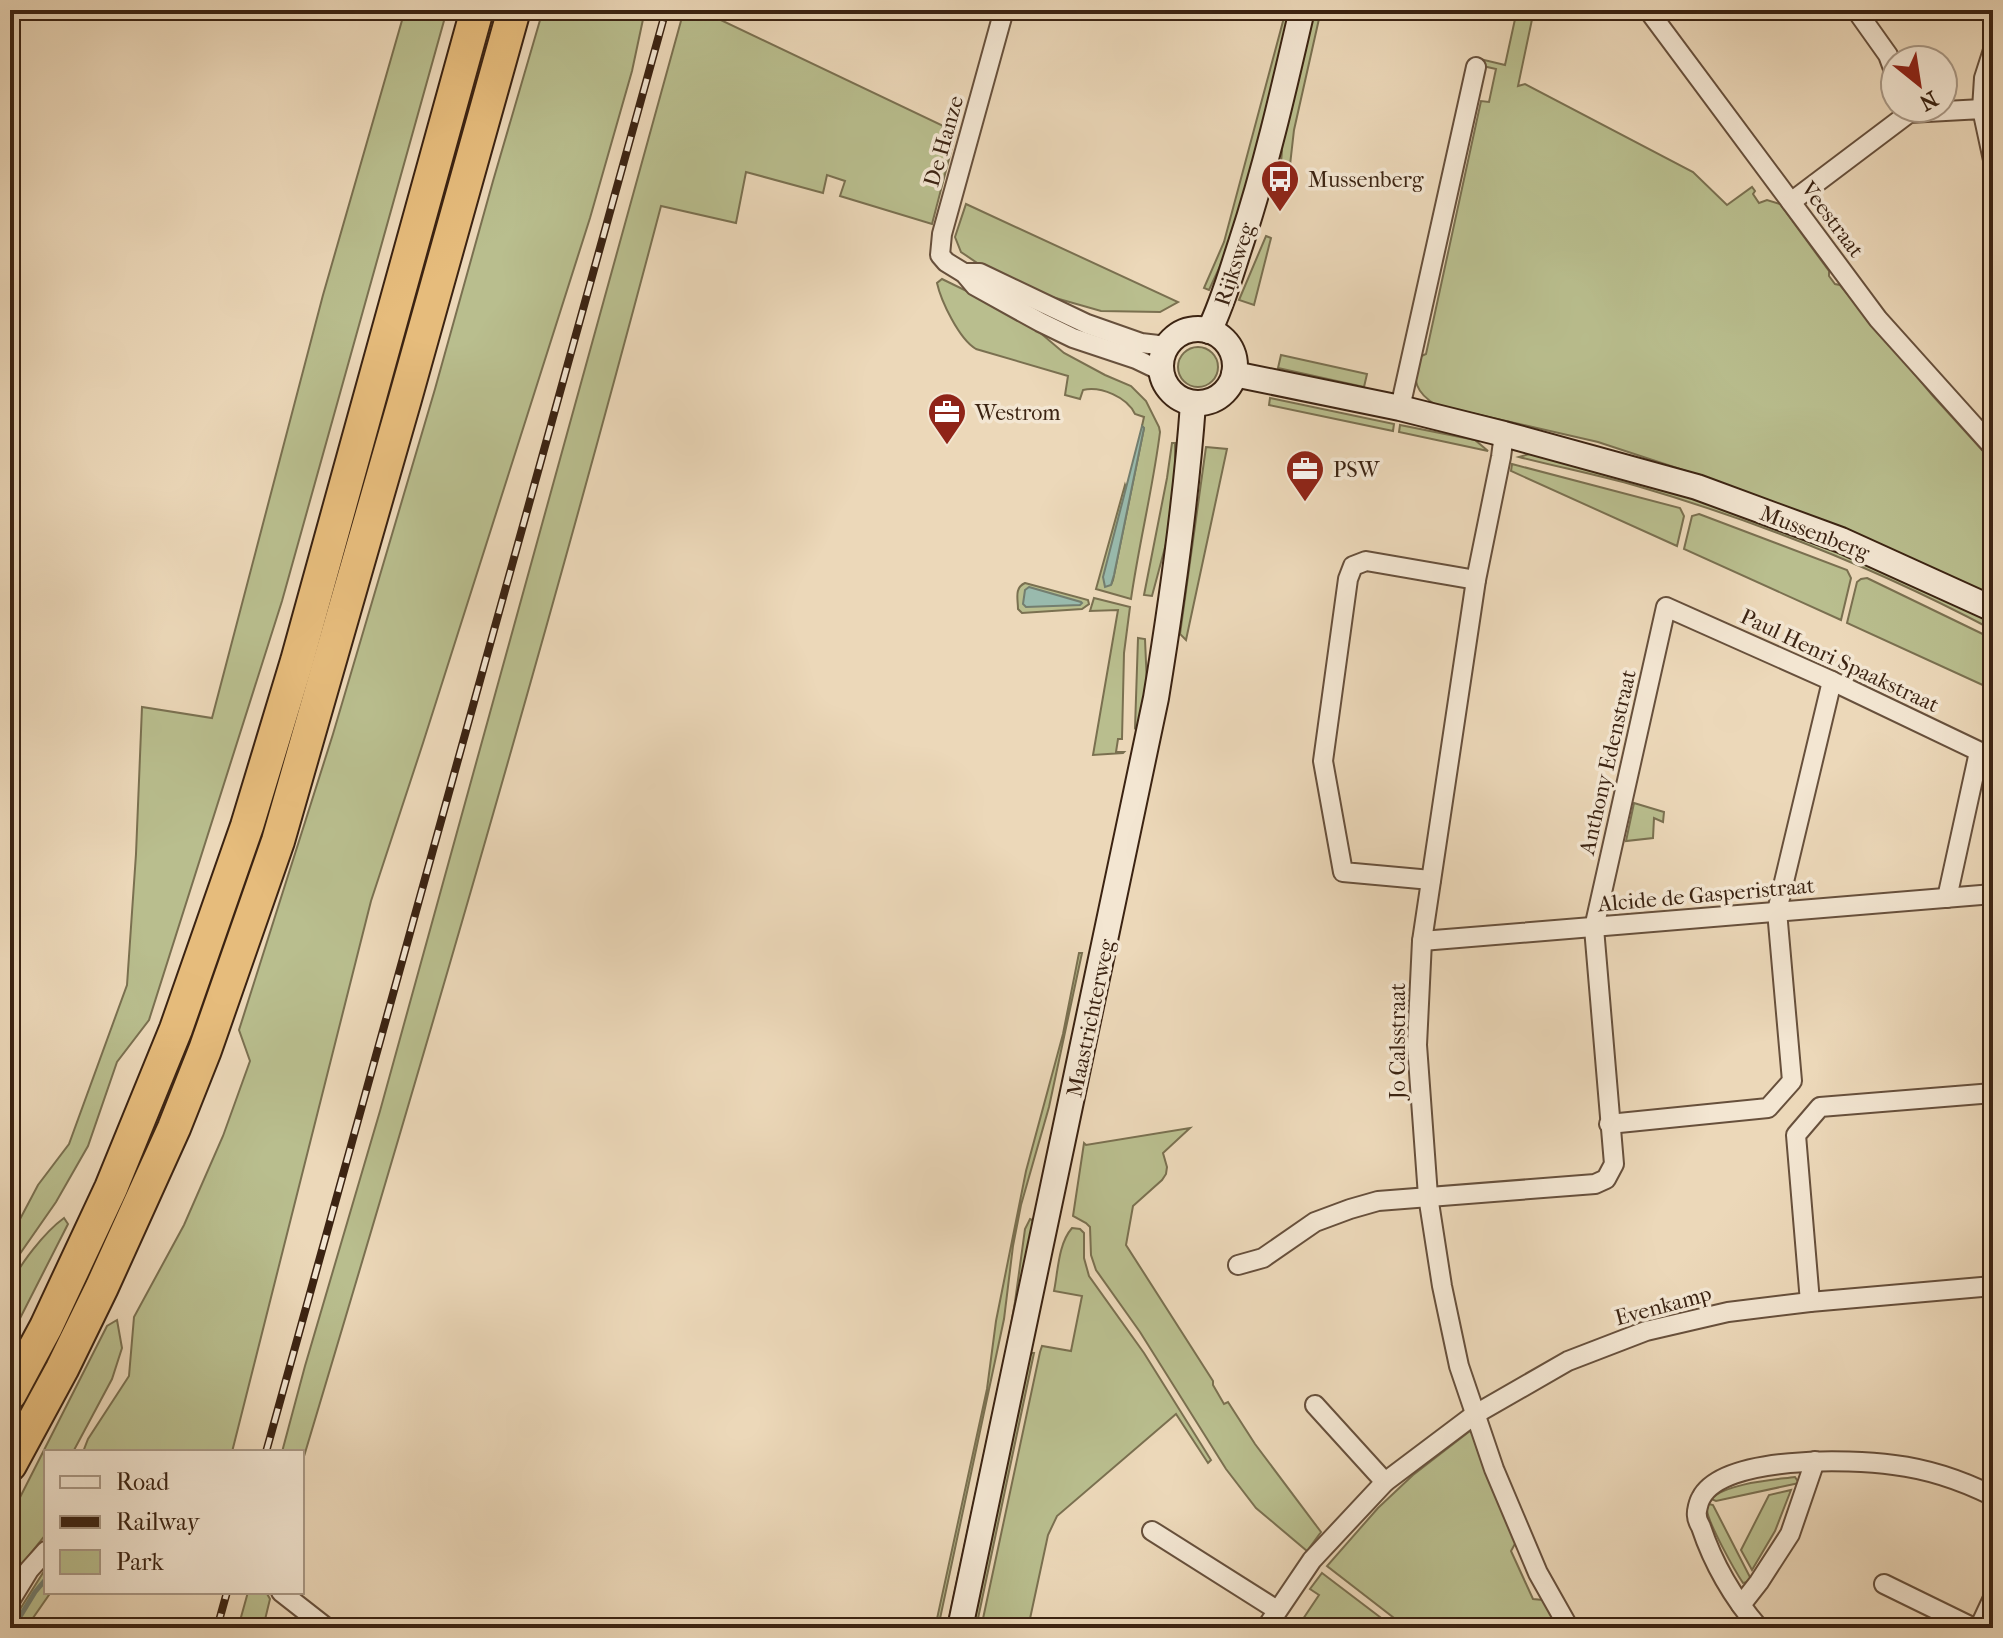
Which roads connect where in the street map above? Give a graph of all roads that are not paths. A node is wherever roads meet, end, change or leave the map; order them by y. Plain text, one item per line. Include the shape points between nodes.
1 (477, 10) edge
2 (514, 10) edge
3 (1004, 10) edge
4 (1302, 10) edge
5 (1648, 10) edge
6 (1856, 10) edge
7 (1880, 44) edge
8 (1993, 50) edge
9 (1476, 67) dead end
10 (1982, 109) junction
11 (1959, 110) edge
12 (1891, 124) edge
13 (1993, 160) edge
14 (1791, 202) junction
15 (964, 273) junction
16 (1209, 331) junction
17 (1167, 346) junction
18 (1161, 371) junction
19 (1234, 374) junction
20 (1193, 404) junction
21 (1400, 408) junction
22 (1504, 434) junction
23 (1993, 447) edge
24 (1476, 580) junction
25 (1666, 607) joint
26 (1993, 609) edge
27 (1832, 681) junction
28 (1986, 755) edge
29 (1431, 880) junction
30 (1993, 894) edge
31 (1947, 898) junction
32 (1777, 911) junction
33 (1594, 928) junction
34 (1422, 941) junction
35 (1993, 1093) edge
36 (1609, 1124) junction
37 (1428, 1196) junction
38 (1238, 1265) dead end
39 (1993, 1286) edge
40 (1810, 1302) junction
41 (10, 1394) edge
42 (1315, 1405) dead end
43 (1474, 1415) junction
44 (1815, 1461) junction
45 (10, 1465) edge
46 (1385, 1482) junction
47 (1993, 1496) edge
48 (1152, 1531) dead end
49 (44, 1553) edge
50 (1884, 1584) dead end
51 (284, 1594) edge
52 (1993, 1598) edge
53 (10, 1601) edge
54 (1741, 1605) junction
55 (1277, 1610) junction
56 (327, 1628) edge
57 (960, 1628) edge
58 (1266, 1628) edge
59 (1569, 1628) edge
60 (1759, 1628) edge
61 (1976, 1628) edge

1 - 41 highway via 247,826 176,1029 111,1188
2 - 45 highway via 278,841 205,1050 146,1192
3 - 15 street, De Hanze via 942,234 942,259
4 - 16 main road, Rijksweg via 1250,214
5 - 14 street, Veestraat
6 - 7 street
8 - 10 street
9 - 21 street
10 - 11 street
10 - 13 street
12 - 14 street
14 - 23 street, Veestraat via 1878,319
15 - 17 street via 980,273 1087,324 1141,343
15 - 18 street, De Hanze via 975,286 1054,329
16 - 17 main road via 1184,332
16 - 19 main road via 1230,347
17 - 18 main road
18 - 20 main road via 1174,395
19 - 20 main road via 1217,398
19 - 21 main road, Mussenberg
20 - 57 main road, Maastrichterweg via 1186,495 1156,698
21 - 22 main road, Mussenberg
22 - 24 street, Jo Calsstraat
22 - 26 main road, Mussenberg via 1712,492 1841,540
24 - 29 street, Jo Calsstraat
24 - 29 street via 1366,561 1353,566 1348,579 1323,761 1343,872
25 - 27 street, Paul Henri Spaakstraat
25 - 33 street, Anthony Edenstraat
27 - 28 street, Paul Henri Spaakstraat
27 - 32 street
28 - 31 street
29 - 34 street, Jo Calsstraat
30 - 31 street, Alcide de Gasperistraat
31 - 32 street, Alcide de Gasperistraat
32 - 33 street, Alcide de Gasperistraat
32 - 36 street via 1792,1081 1768,1108
33 - 34 street, Alcide de Gasperistraat
33 - 36 street, Anthony Edenstraat
34 - 37 street, Jo Calsstraat via 1417,1045
35 - 40 street via 1820,1107 1796,1135
36 - 37 street, Anthony Edenstraat via 1614,1164 1606,1179 1595,1184
37 - 38 street via 1350,1209 1315,1222 1263,1258
37 - 43 street, Jo Calsstraat via 1459,1366
39 - 40 street, Evenkamp
40 - 43 street, Evenkamp via 1728,1312 1646,1331 1568,1361
42 - 46 street
43 - 46 street, Evenkamp
43 - 59 street, Jo Calsstraat via 1538,1573
44 - 47 street via 1896,1465
44 - 54 street via 1790,1534
44 - 54 street via 1758,1467 1719,1478 1701,1497 1697,1515 1707,1545
46 - 55 street, Evenkamp via 1312,1560
48 - 55 street
49 - 53 street
50 - 61 street
51 - 56 street
52 - 61 street
54 - 60 street
55 - 58 street, Evenkamp

